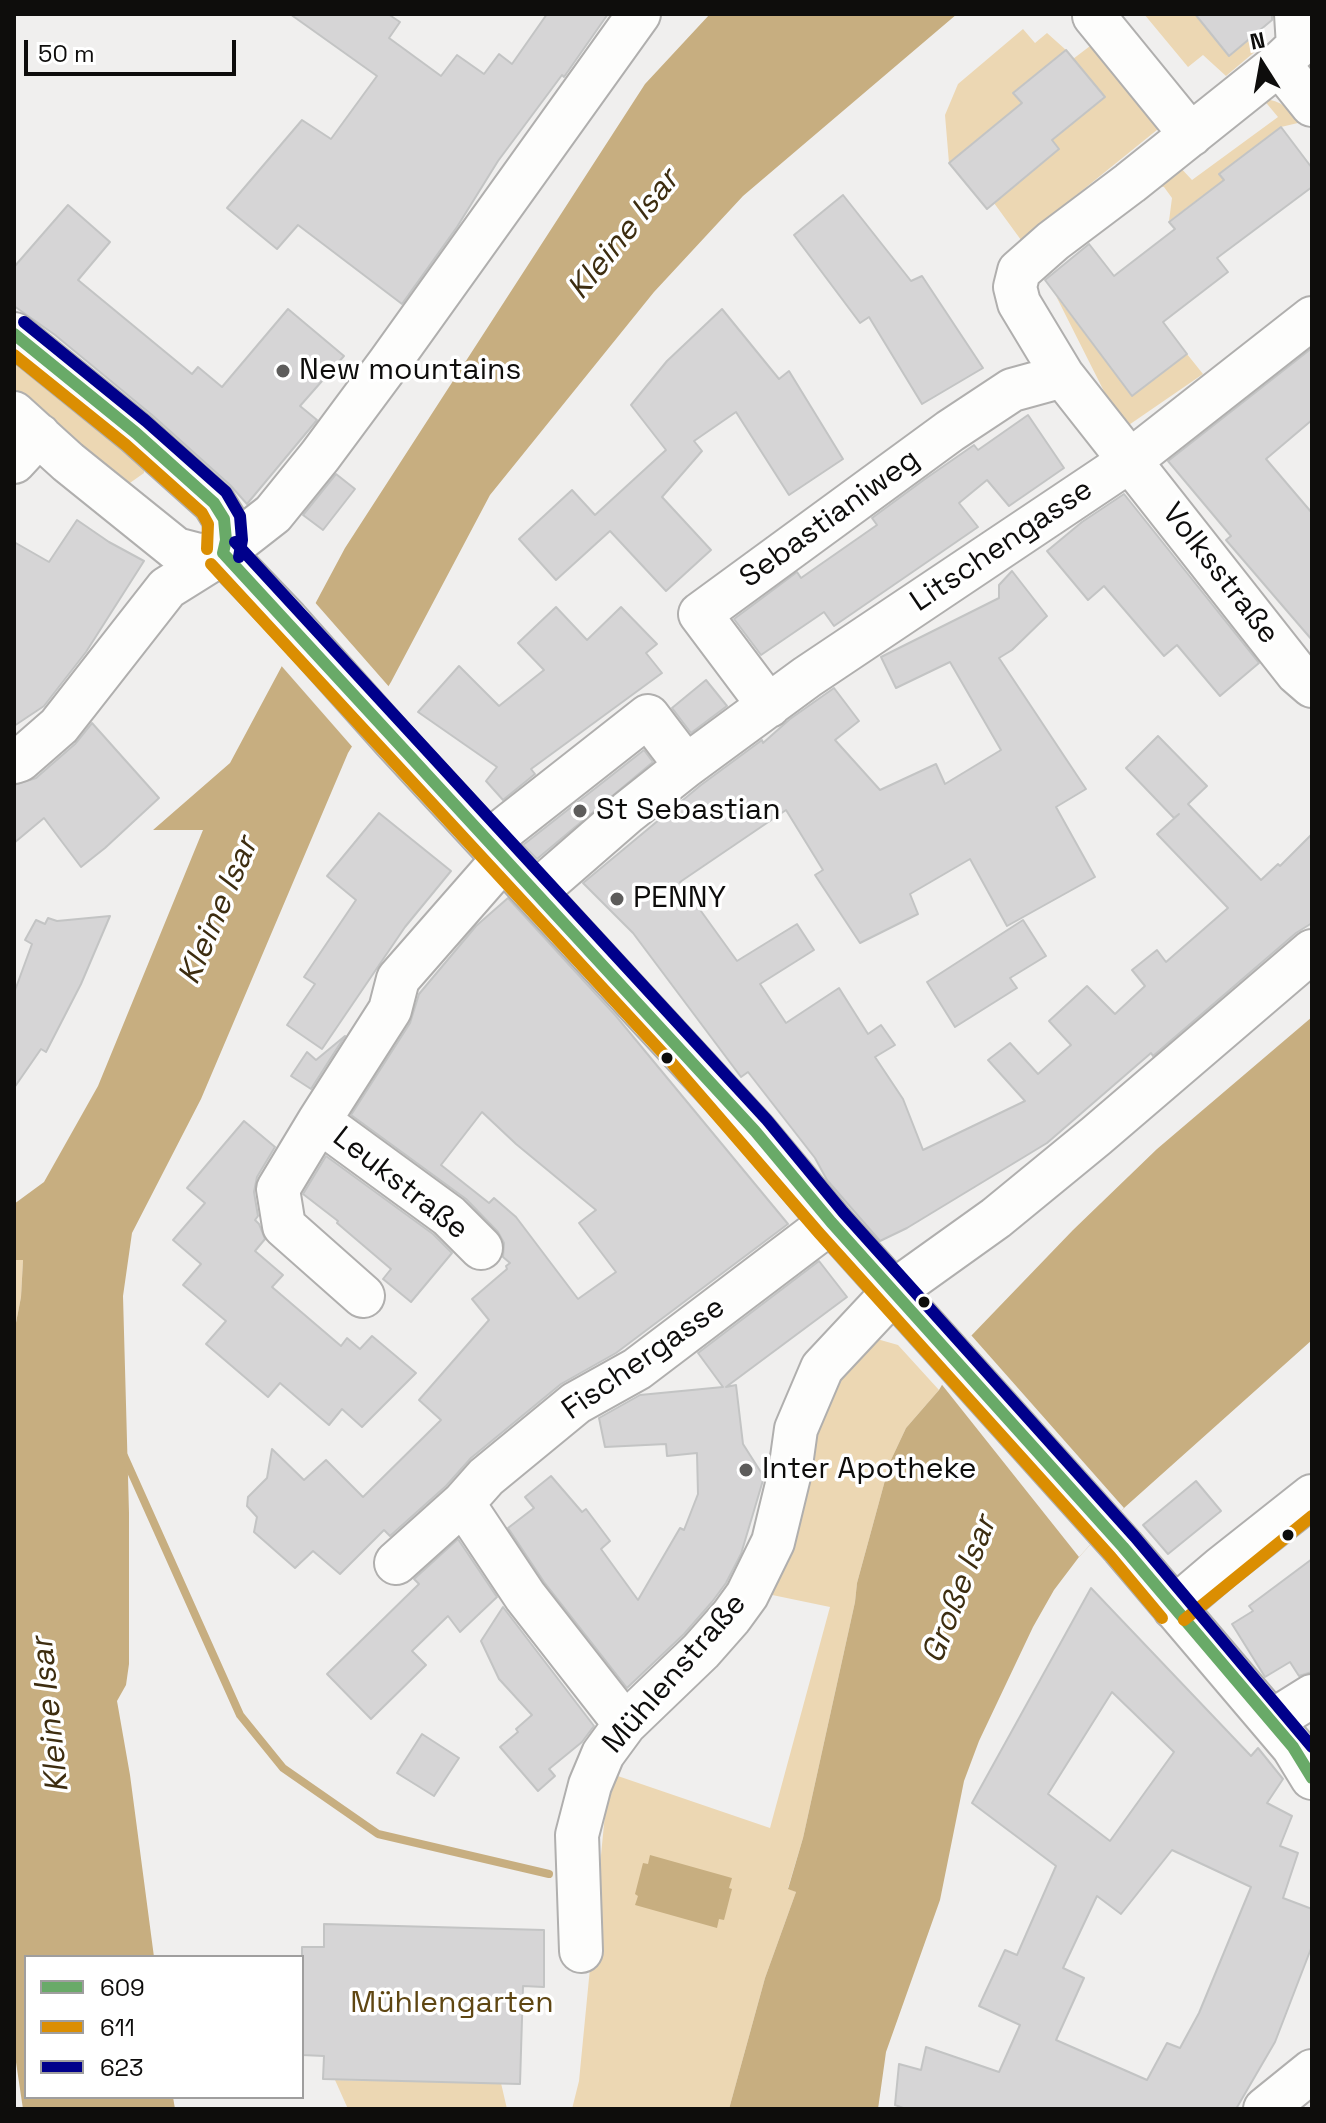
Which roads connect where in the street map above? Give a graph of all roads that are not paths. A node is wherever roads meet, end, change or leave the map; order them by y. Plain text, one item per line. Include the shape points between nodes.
1 (639, 14) edge
2 (1296, 14) edge
3 (1094, 16) dead end
4 (1279, 64) junction
5 (1312, 105) edge
6 (1191, 135) junction
7 (1312, 318) edge
8 (14, 334) edge
9 (1063, 376) junction
10 (22, 437) edge
11 (1131, 460) junction
12 (223, 553) junction
13 (1312, 686) edge
14 (769, 706) junction
15 (14, 762) edge
16 (686, 766) junction
17 (497, 849) junction
18 (536, 892) junction
19 (1312, 951) edge
20 (319, 1121) junction
21 (831, 1222) junction
22 (481, 1248) dead end
23 (894, 1291) junction
24 (363, 1296) dead end
25 (1312, 1496) edge
26 (463, 1503) junction
27 (396, 1563) dead end
28 (1174, 1608) junction
29 (1312, 1696) edge
30 (1272, 1721) junction
31 (625, 1724) junction
32 (1312, 1778) edge
33 (581, 1951) dead end
34 (1312, 2071) edge
35 (1265, 2109) edge

1 - 12 street via 320,456 273,514
2 - 4 street via 1298,46
3 - 6 street
4 - 5 street
4 - 6 street
6 - 9 street, Volksstraße via 1019,271 1019,303
7 - 11 street, Litschengasse
8 - 12 street via 214,503 224,519
9 - 11 street, Volksstraße
9 - 14 street, Sebastianiweg via 1012,390 700,614
10 - 12 street via 176,549 199,555
11 - 13 street, Volksstraße
11 - 14 street, Litschengasse
12 - 15 street via 167,588 59,726
12 - 17 street
14 - 16 street, Litschengasse
16 - 17 street via 648,716
16 - 18 street, Litschengasse
17 - 18 street
17 - 20 street, Leukstraße via 398,979 390,1010
18 - 21 street
19 - 23 street, Mühlenstraße via 1008,1208
20 - 22 street, Leukstraße via 449,1216
20 - 24 street, Leukstraße via 278,1189 284,1226
21 - 23 street
21 - 26 street, Fischergasse via 637,1369 576,1403 486,1477
23 - 28 street
23 - 31 street, Mühlenstraße via 822,1368 796,1429 773,1542 747,1595 701,1651
25 - 28 street
26 - 27 street, Fischergasse
26 - 31 street via 534,1608
28 - 30 street
29 - 30 street
30 - 32 street
31 - 33 street, Mühlenstraße via 594,1774 577,1835
34 - 35 street

